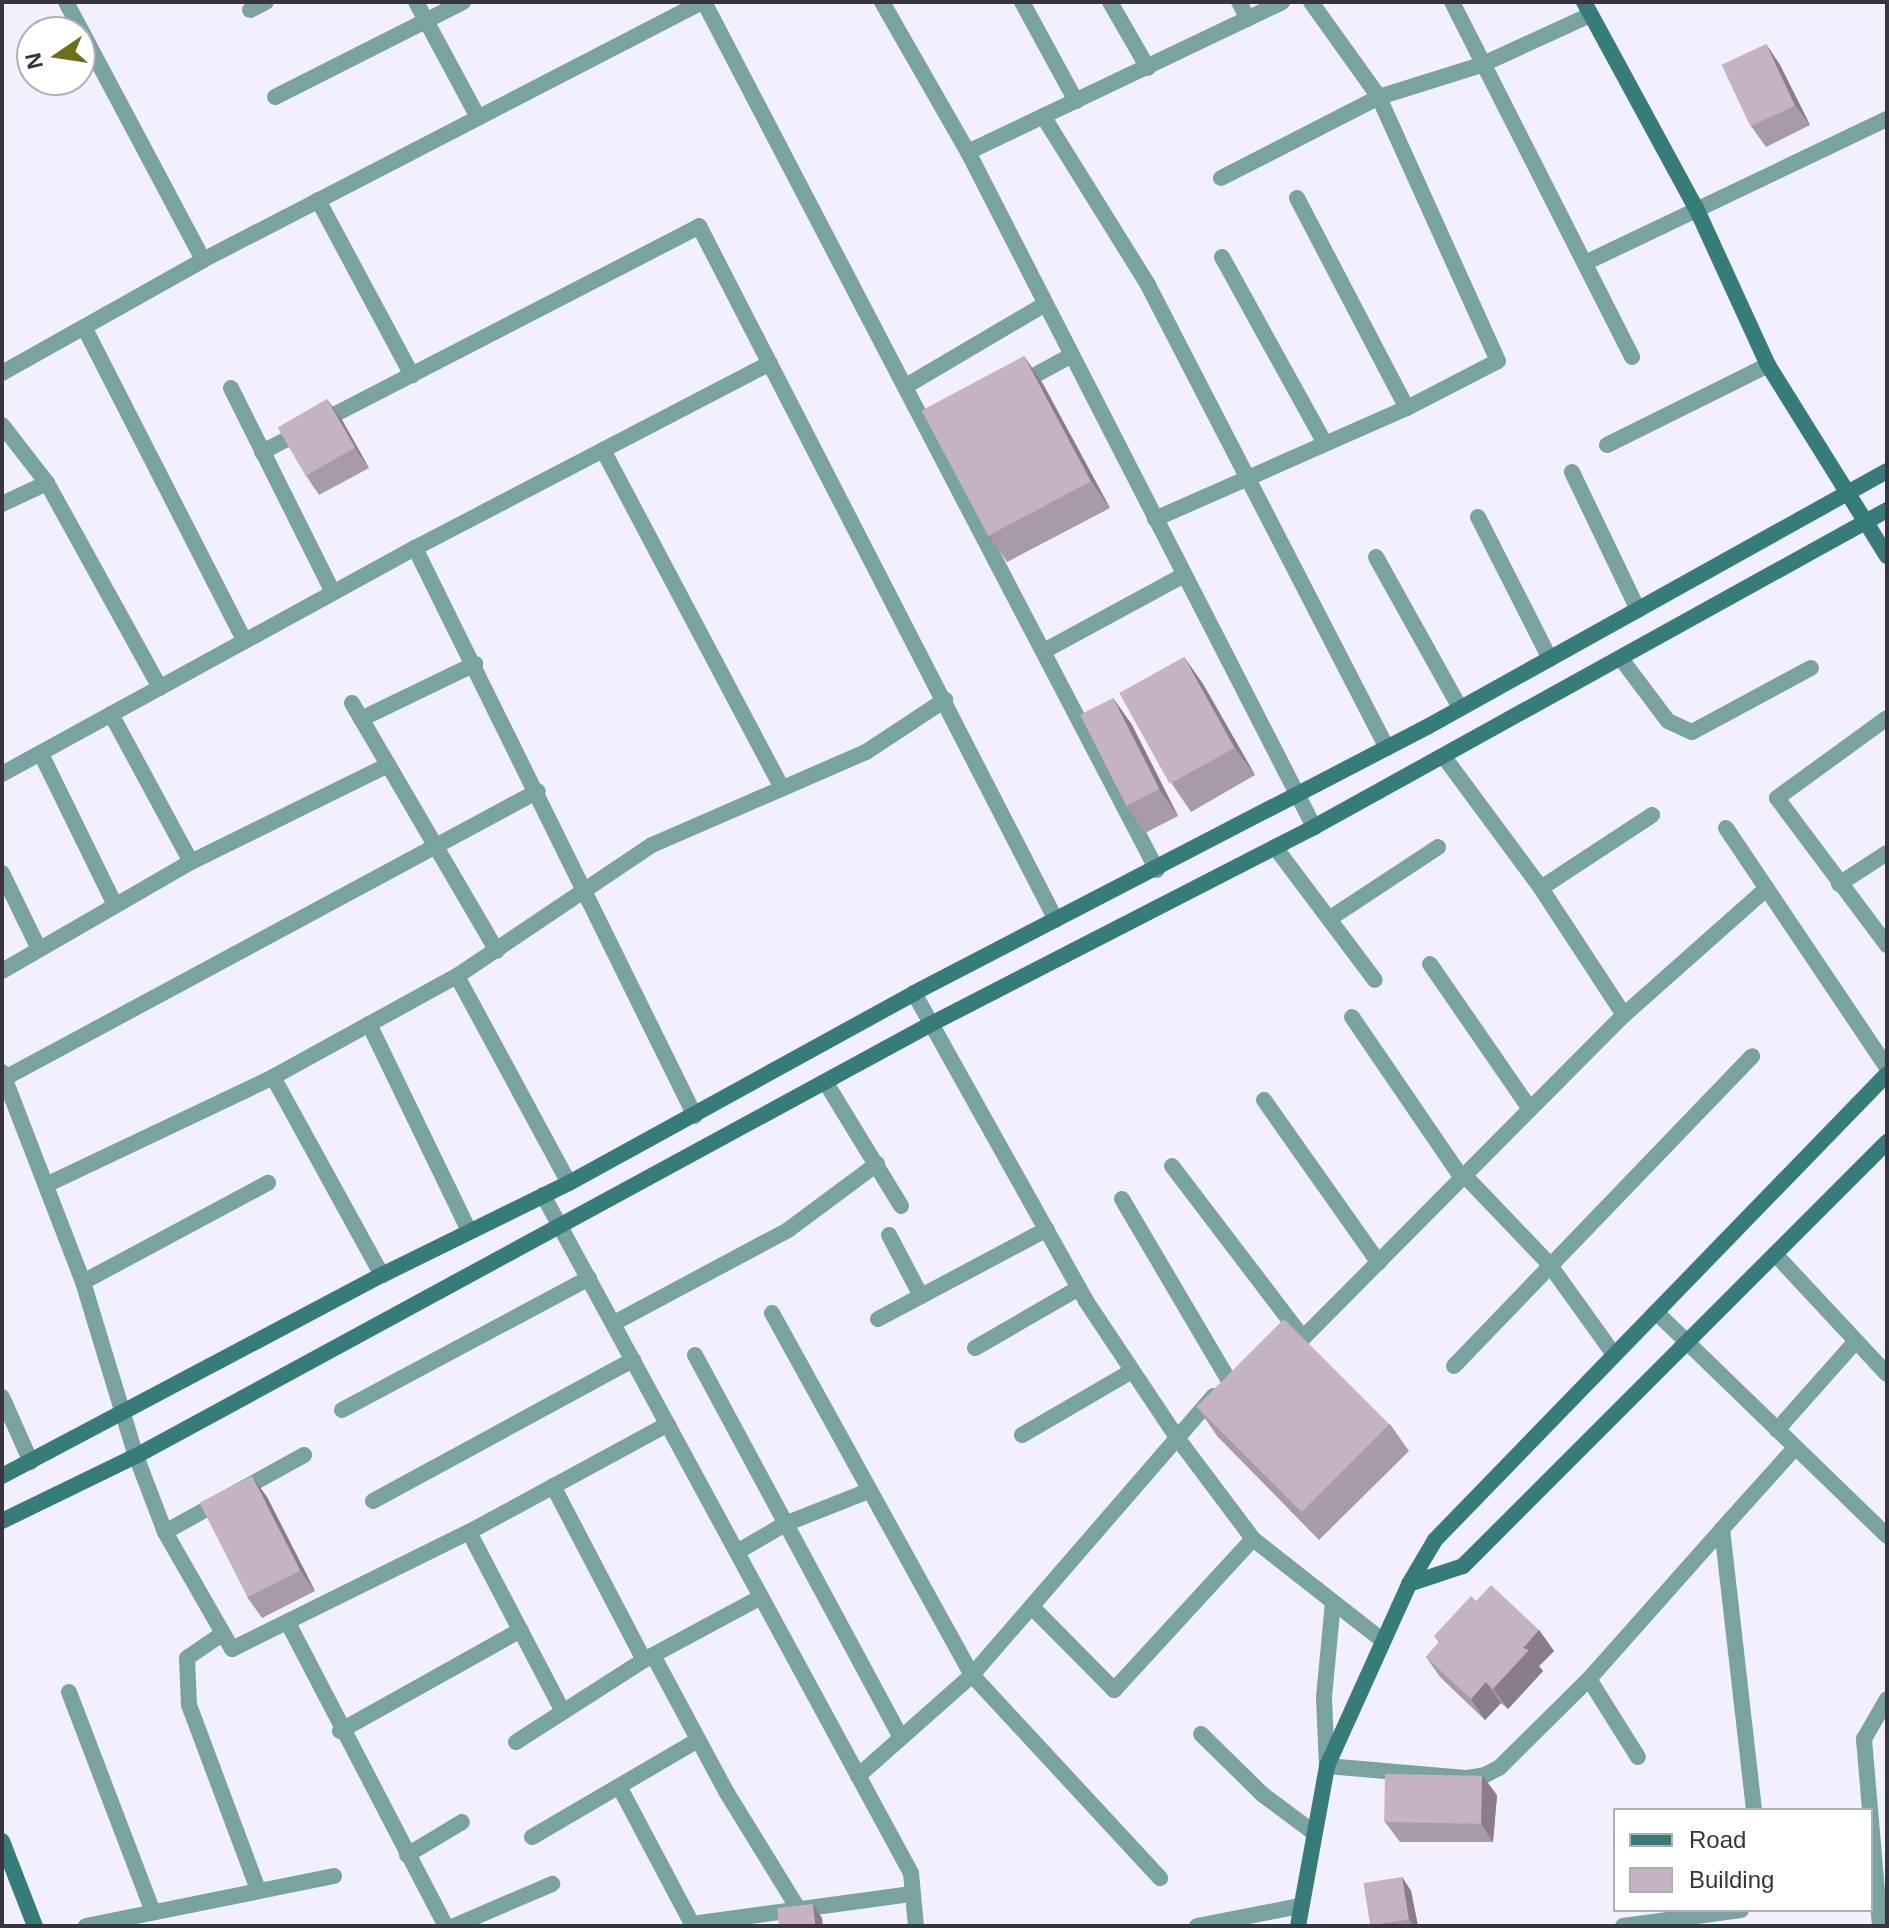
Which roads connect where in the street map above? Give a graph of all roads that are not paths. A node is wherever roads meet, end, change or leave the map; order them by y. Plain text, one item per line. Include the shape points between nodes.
1 (66, 2) edge
2 (416, 2) edge
3 (463, 2) edge
4 (703, 2) edge
5 (882, 2) edge
6 (1022, 2) edge
7 (1110, 2) edge
8 (1239, 2) edge
9 (1282, 2) edge
10 (1311, 2) edge
11 (1452, 2) edge
12 (1587, 8) edge
13 (1248, 19) junction
14 (425, 22) junction
15 (1481, 65) junction
16 (1148, 68) junction
17 (275, 97) dead end
18 (1379, 97) junction
19 (1076, 101) junction
20 (1043, 116) junction
21 (478, 117) junction
22 (1887, 120) edge
23 (968, 152) junction
24 (1221, 178) dead end
25 (1297, 198) dead end
26 (318, 200) junction
27 (1697, 210) junction
28 (1222, 257) dead end
29 (203, 260) junction
30 (1585, 263) junction
31 (1045, 304) junction
32 (84, 327) junction
33 (1072, 355) junction
34 (1632, 357) dead end
35 (770, 363) junction
36 (1768, 365) junction
37 (2, 373) edge
38 (412, 375) junction
39 (906, 386) junction
40 (231, 388) dead end
41 (1007, 390) edge
42 (1407, 408) junction
43 (4, 432) edge
44 (1323, 440) junction
45 (1607, 445) dead end
46 (603, 450) junction
47 (262, 452) junction
48 (1887, 471) edge
49 (1572, 472) dead end
50 (1248, 477) junction
51 (47, 483) junction
52 (1848, 493) junction
53 (2, 504) edge
54 (1887, 510) edge
55 (1478, 517) dead end
56 (1155, 519) junction
57 (1866, 522) junction
58 (415, 548) junction
59 (1887, 556) edge
60 (1376, 557) dead end
61 (1184, 575) junction
62 (333, 593) junction
63 (1638, 610) junction
64 (245, 641) junction
65 (1044, 651) junction
66 (1550, 659) junction
67 (1622, 660) junction
68 (475, 664) junction
69 (1811, 668) dead end
70 (160, 688) junction
71 (945, 700) junction
72 (352, 703) dead end
73 (1459, 706) junction
74 (111, 714) junction
75 (1887, 718) edge
76 (361, 719) junction
77 (1387, 748) junction
78 (42, 756) junction
79 (1444, 757) junction
80 (388, 765) junction
81 (2, 774) edge
82 (782, 788) junction
83 (538, 791) junction
84 (1298, 795) junction
85 (1652, 815) dead end
86 (1314, 827) junction
87 (1726, 828) dead end
88 (434, 843) junction
89 (1275, 847) junction
90 (1438, 847) dead end
91 (1887, 853) edge
92 (191, 862) junction
93 (1157, 870) junction
94 (2, 873) edge
95 (1839, 884) junction
96 (1541, 888) junction
97 (1767, 888) junction
98 (586, 893) junction
99 (115, 905) junction
100 (1332, 917) junction
101 (1056, 920) junction
102 (1887, 945) edge
103 (38, 947) junction
104 (497, 951) junction
105 (1430, 964) dead end
106 (2, 971) edge
107 (457, 976) junction
108 (1375, 980) dead end
109 (914, 993) junction
110 (1624, 1015) junction
111 (1352, 1017) dead end
112 (369, 1024) junction
113 (931, 1024) junction
114 (1752, 1056) dead end
115 (1887, 1071) edge
116 (4, 1075) edge
117 (273, 1077) junction
118 (826, 1083) junction
119 (1264, 1100) dead end
120 (8, 1105) edge
121 (1530, 1109) junction
122 (695, 1116) junction
123 (1887, 1142) edge
124 (877, 1164) junction
125 (1172, 1166) dead end
126 (1464, 1178) junction
127 (268, 1183) dead end
128 (569, 1183) junction
129 (46, 1185) junction
130 (543, 1195) junction
131 (1122, 1199) dead end
132 (901, 1206) dead end
133 (558, 1228) junction
134 (1047, 1229) junction
135 (469, 1231) junction
136 (889, 1235) dead end
137 (1775, 1254) junction
138 (1379, 1263) junction
139 (1549, 1264) junction
140 (382, 1275) junction
141 (589, 1278) junction
142 (83, 1282) junction
143 (1079, 1288) junction
144 (921, 1296) junction
145 (1656, 1312) junction
146 (772, 1313) dead end
147 (878, 1319) dead end
148 (614, 1323) junction
149 (1303, 1338) junction
150 (1686, 1341) junction
151 (1856, 1341) junction
152 (1264, 1346) edge
153 (975, 1348) dead end
154 (1613, 1353) junction
155 (695, 1355) dead end
156 (633, 1360) junction
157 (1246, 1363) edge
158 (1454, 1366) dead end
159 (1132, 1371) junction
160 (1887, 1374) edge
161 (1228, 1379) junction
162 (2, 1397) edge
163 (342, 1410) dead end
164 (125, 1411) junction
165 (668, 1424) junction
166 (1777, 1430) junction
167 (1022, 1435) dead end
168 (1178, 1439) junction
169 (1795, 1448) junction
170 (304, 1455) dead end
171 (136, 1456) junction
172 (31, 1462) junction
173 (2, 1476) edge
174 (553, 1486) junction
175 (866, 1492) junction
176 (373, 1501) dead end
177 (2, 1521) edge
178 (785, 1524) junction
179 (1722, 1529) junction
180 (165, 1532) junction
181 (469, 1532) junction
182 (1887, 1536) edge
183 (1253, 1539) junction
184 (737, 1552) junction
185 (1409, 1584) junction
186 (761, 1597) junction
187 (1333, 1602) junction
188 (1032, 1607) junction
189 (288, 1623) junction
190 (521, 1630) junction
191 (222, 1634) junction
192 (1383, 1641) junction
193 (649, 1658) junction
194 (972, 1675) junction
195 (1589, 1679) junction
196 (69, 1692) dead end
197 (1887, 1699) edge
198 (563, 1712) junction
199 (340, 1731) junction
200 (1201, 1734) dead end
201 (900, 1735) junction
202 (698, 1740) junction
203 (516, 1742) dead end
204 (1638, 1757) dead end
205 (1327, 1766) junction
206 (858, 1776) junction
207 (620, 1788) junction
208 (1754, 1808) edge
209 (1869, 1808) edge
210 (462, 1822) dead end
211 (1313, 1832) junction
212 (532, 1837) dead end
213 (2, 1841) edge
214 (407, 1855) junction
215 (1873, 1869) edge
216 (334, 1876) dead end
217 (1160, 1878) dead end
218 (552, 1884) dead end
219 (258, 1890) junction
220 (910, 1894) junction
221 (1875, 1898) edge
222 (1300, 1906) junction
223 (797, 1907) junction
224 (153, 1912) junction
225 (1726, 1912) edge
226 (775, 1918) edge
227 (35, 1926) edge
228 (86, 1926) edge
229 (446, 1926) edge
230 (454, 1926) edge
231 (916, 1926) edge
232 (1197, 1926) edge
233 (1298, 1926) edge
234 (1623, 1926) edge
235 (1880, 1926) edge

1 - 29 street
2 - 14 street
3 - 14 street
4 - 21 street
4 - 39 street
5 - 23 street
6 - 19 street
7 - 16 street
8 - 13 street
9 - 13 street
10 - 18 street
11 - 15 street
12 - 15 street
12 - 27 street
13 - 16 street
14 - 17 street
14 - 21 street
15 - 18 street
15 - 30 street
16 - 19 street
18 - 24 street
18 - 42 street via 1498,361
19 - 20 street
20 - 23 street
20 - 50 street via 1148,285
21 - 26 street
22 - 27 street
23 - 31 street
25 - 42 street
26 - 29 street
26 - 38 street
27 - 30 street
27 - 36 street
28 - 44 street
29 - 32 street
30 - 34 street
31 - 33 street
31 - 39 street
32 - 37 street
32 - 64 street
33 - 41 street
33 - 56 street
35 - 38 street via 699,226
35 - 46 street
35 - 71 street
36 - 45 street
36 - 52 street
38 - 47 street
39 - 65 street via 936,429
40 - 47 street
42 - 44 street
43 - 51 street
44 - 50 street
46 - 58 street
46 - 82 street
47 - 62 street
48 - 52 street
49 - 63 street
50 - 56 street
50 - 77 street
51 - 53 street
51 - 70 street
52 - 57 street
52 - 63 street
54 - 57 street
55 - 66 street
56 - 61 street
57 - 59 street
57 - 67 street
58 - 62 street
58 - 68 street
60 - 73 street
61 - 65 street
61 - 84 street
62 - 64 street
63 - 66 street
64 - 70 street
65 - 93 street
66 - 73 street
67 - 69 street via 1668,721 1692,732
67 - 79 street
68 - 76 street
68 - 83 street
70 - 74 street
71 - 82 street via 866,752
71 - 101 street
72 - 76 street
73 - 77 street
74 - 78 street
74 - 92 street
75 - 95 street via 1777,798
76 - 80 street
77 - 84 street
78 - 81 street
78 - 99 street
79 - 86 street
79 - 96 street
80 - 88 street
80 - 92 street
82 - 98 street via 652,845
83 - 88 street
83 - 98 street
84 - 86 street
84 - 93 street
85 - 96 street
86 - 89 street
87 - 97 street
88 - 104 street
88 - 116 street
89 - 100 street
89 - 113 street
90 - 100 street
91 - 95 street
92 - 99 street
93 - 101 street
94 - 103 street
95 - 102 street
96 - 110 street
97 - 110 street
97 - 115 street
98 - 104 street
98 - 122 street
99 - 103 street
100 - 108 street
101 - 109 street
103 - 106 street
104 - 107 street
105 - 121 street
107 - 112 street
107 - 128 street
109 - 113 street
109 - 122 street
110 - 121 street
111 - 126 street
112 - 117 street
112 - 135 street
113 - 118 street
113 - 134 street
114 - 139 street
115 - 145 street
116 - 120 street
117 - 129 street
117 - 140 street
118 - 124 street
118 - 133 street
119 - 138 street
120 - 129 street
121 - 126 street
122 - 128 street
123 - 137 street
124 - 132 street
124 - 148 street via 788,1230
125 - 149 street
126 - 138 street
126 - 139 street
127 - 142 street
128 - 130 street
129 - 142 street
130 - 133 street
130 - 135 street
131 - 161 street
133 - 141 street
133 - 171 street
134 - 143 street
134 - 144 street
135 - 140 street
136 - 144 street
137 - 150 street
137 - 151 street
138 - 149 street
139 - 154 street
139 - 158 street
140 - 164 street
141 - 148 street
141 - 163 street
142 - 164 street
143 - 153 street
143 - 159 street
144 - 147 street
145 - 150 street
145 - 154 street
146 - 175 street
148 - 156 street
149 - 152 street
150 - 166 street
150 - 185 street via 1463,1566
151 - 160 street
151 - 166 street
154 - 185 street via 1435,1540
155 - 178 street
156 - 165 street
156 - 176 street
157 - 161 street
159 - 167 street
159 - 168 street
161 - 168 street
162 - 172 street
164 - 171 street
164 - 172 street
165 - 174 street
165 - 184 street
166 - 169 street
168 - 183 street
168 - 188 street
169 - 179 street
169 - 182 street
170 - 180 street
171 - 177 street
171 - 180 street
172 - 173 street
174 - 181 street
174 - 193 street
175 - 178 street
175 - 194 street
178 - 184 street
178 - 201 street
179 - 195 street
179 - 208 street
180 - 191 street
181 - 189 street
181 - 190 street
183 - 187 street
183 - 188 street via 1114,1690
184 - 186 street
185 - 192 street
186 - 193 street
186 - 206 street
187 - 192 street
187 - 205 street via 1324,1698
188 - 194 street
189 - 191 street via 232,1649
189 - 199 street
190 - 198 street
190 - 199 street
191 - 219 street via 187,1658 189,1705
192 - 205 street
193 - 198 street
193 - 202 street
194 - 201 street
194 - 217 street
195 - 204 street
195 - 205 street via 1499,1768 1485,1775
196 - 224 street
197 - 209 street via 1864,1739
198 - 203 street
199 - 214 street
200 - 211 street via 1262,1794
201 - 206 street
202 - 207 street
202 - 223 street
205 - 211 street
206 - 220 street via 911,1873
207 - 212 street
207 - 226 street via 692,1924
210 - 214 street
211 - 222 street
213 - 227 street
214 - 229 street
215 - 221 street
216 - 219 street
218 - 230 street
219 - 224 street
220 - 223 street
220 - 231 street
221 - 235 street
222 - 232 street
222 - 233 street
223 - 226 street
224 - 228 street
225 - 234 street

